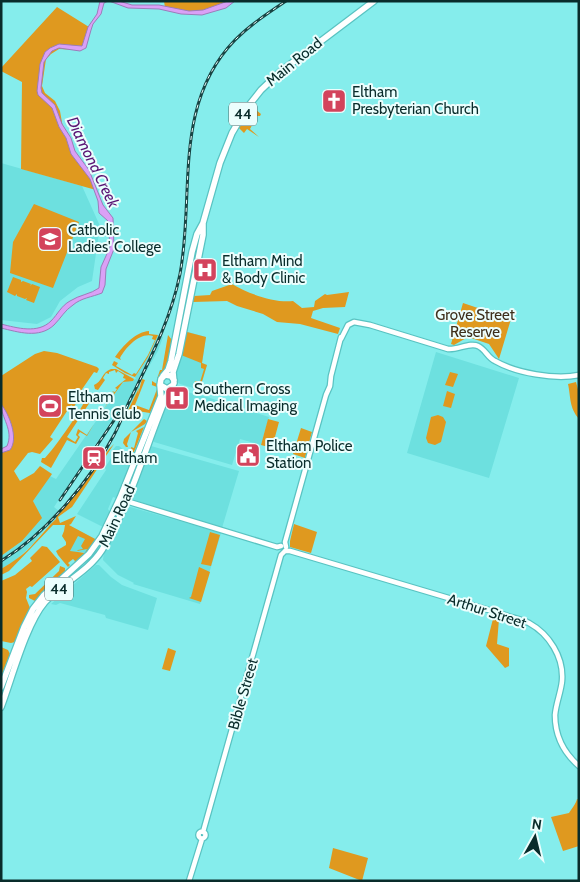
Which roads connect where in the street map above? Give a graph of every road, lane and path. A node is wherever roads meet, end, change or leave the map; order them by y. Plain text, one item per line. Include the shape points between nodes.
1 (374, 1) edge
2 (180, 332) junction
3 (579, 375) edge
4 (162, 377) junction
5 (174, 380) junction
6 (160, 385) junction
7 (170, 388) junction
8 (150, 420) junction
9 (154, 429) junction
10 (146, 449) junction
11 (136, 457) junction
12 (122, 503) junction
13 (283, 549) junction
14 (92, 551) junction
15 (97, 556) junction
16 (36, 605) junction
17 (37, 613) junction
18 (17, 650) junction
19 (1, 686) edge
20 (1, 707) edge
21 (579, 766) edge
22 (190, 881) edge

1 - 2 main road, Main Road / 44 via 267,83 234,127 197,234
2 - 4 main road, Main Road / 44 via 169,367
2 - 5 main road, Main Road / 44
3 - 13 street, Bible Street via 561,377 524,371 494,361 475,345 448,349 357,320 348,323 343,327 330,386
4 - 5 main road via 169,376
4 - 6 main road, 44
5 - 7 main road, 44
6 - 7 main road
6 - 8 main road, Main Road / 44 via 161,396
7 - 9 main road, Main Road / 44
8 - 9 main road
8 - 11 main road, Main Road / 44
9 - 10 main road, Main Road / 44
10 - 11 main road
10 - 12 main road, Main Road / 44
11 - 12 main road, Main Road / 44
12 - 13 street, Arthur Street via 154,509
12 - 14 main road, Main Road / 44
12 - 15 main road, Main Road / 44
13 - 21 street, Arthur Street via 523,621 535,628 547,638 558,659 562,679 556,709 557,732 563,748
13 - 22 street, Bible Street via 203,832 206,836 202,838
14 - 15 main road
14 - 16 main road, Main Road / 44
15 - 17 main road, Main Road / 44 via 49,598
16 - 17 main road
16 - 18 main road, Main Road / 44
17 - 18 main road, Main Road / 44
18 - 19 main road, Main Road / 44
18 - 20 main road, Main Road / 44

